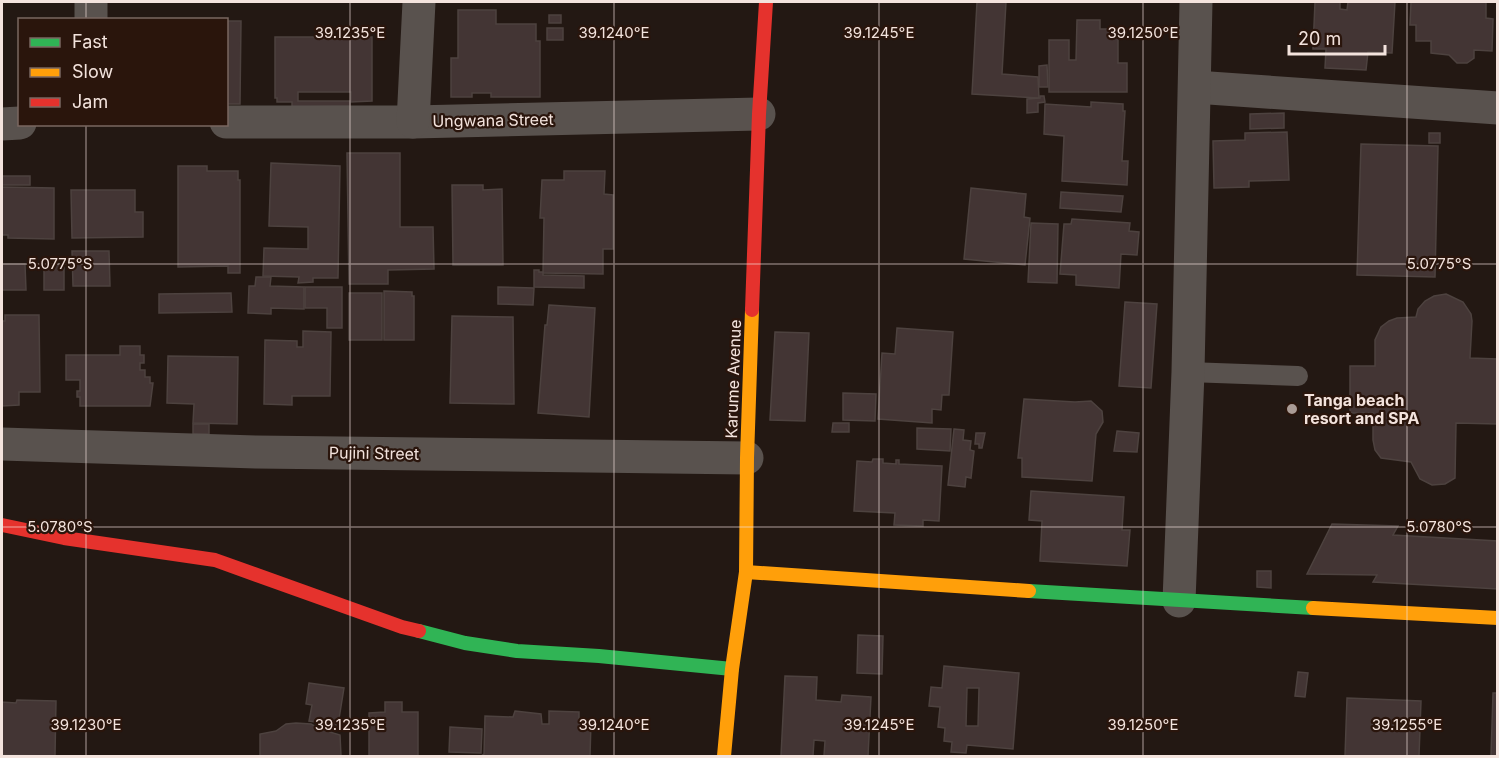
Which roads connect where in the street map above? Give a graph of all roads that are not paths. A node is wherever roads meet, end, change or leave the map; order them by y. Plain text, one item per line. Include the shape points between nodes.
1 (91, 2) edge
2 (419, 2) edge
3 (766, 2) edge
4 (1196, 2) edge
5 (90, 18) edge
6 (1195, 87) junction
7 (1497, 108) edge
8 (759, 114) junction
9 (228, 122) edge
10 (413, 122) junction
11 (18, 123) edge
12 (2, 124) edge
13 (1188, 372) junction
14 (1298, 376) dead end
15 (2, 444) edge
16 (747, 458) junction
17 (2, 525) edge
18 (746, 572) junction
19 (1179, 601) junction
20 (1497, 618) edge
21 (732, 669) junction
22 (724, 756) edge

1 - 5 street
2 - 10 street
3 - 8 street, Karume Avenue
4 - 6 street
6 - 7 street
6 - 13 street
8 - 10 street, Ungwana Street
8 - 16 street, Karume Avenue
9 - 10 street, Ungwana Street
11 - 12 street
13 - 14 lane
13 - 19 street
15 - 16 street, Pujini Street via 256,452
16 - 18 street, Karume Avenue
17 - 21 street via 215,560 402,627 465,643
18 - 19 street
18 - 21 street, Karume Avenue
19 - 20 street
21 - 22 street, Karume Avenue

